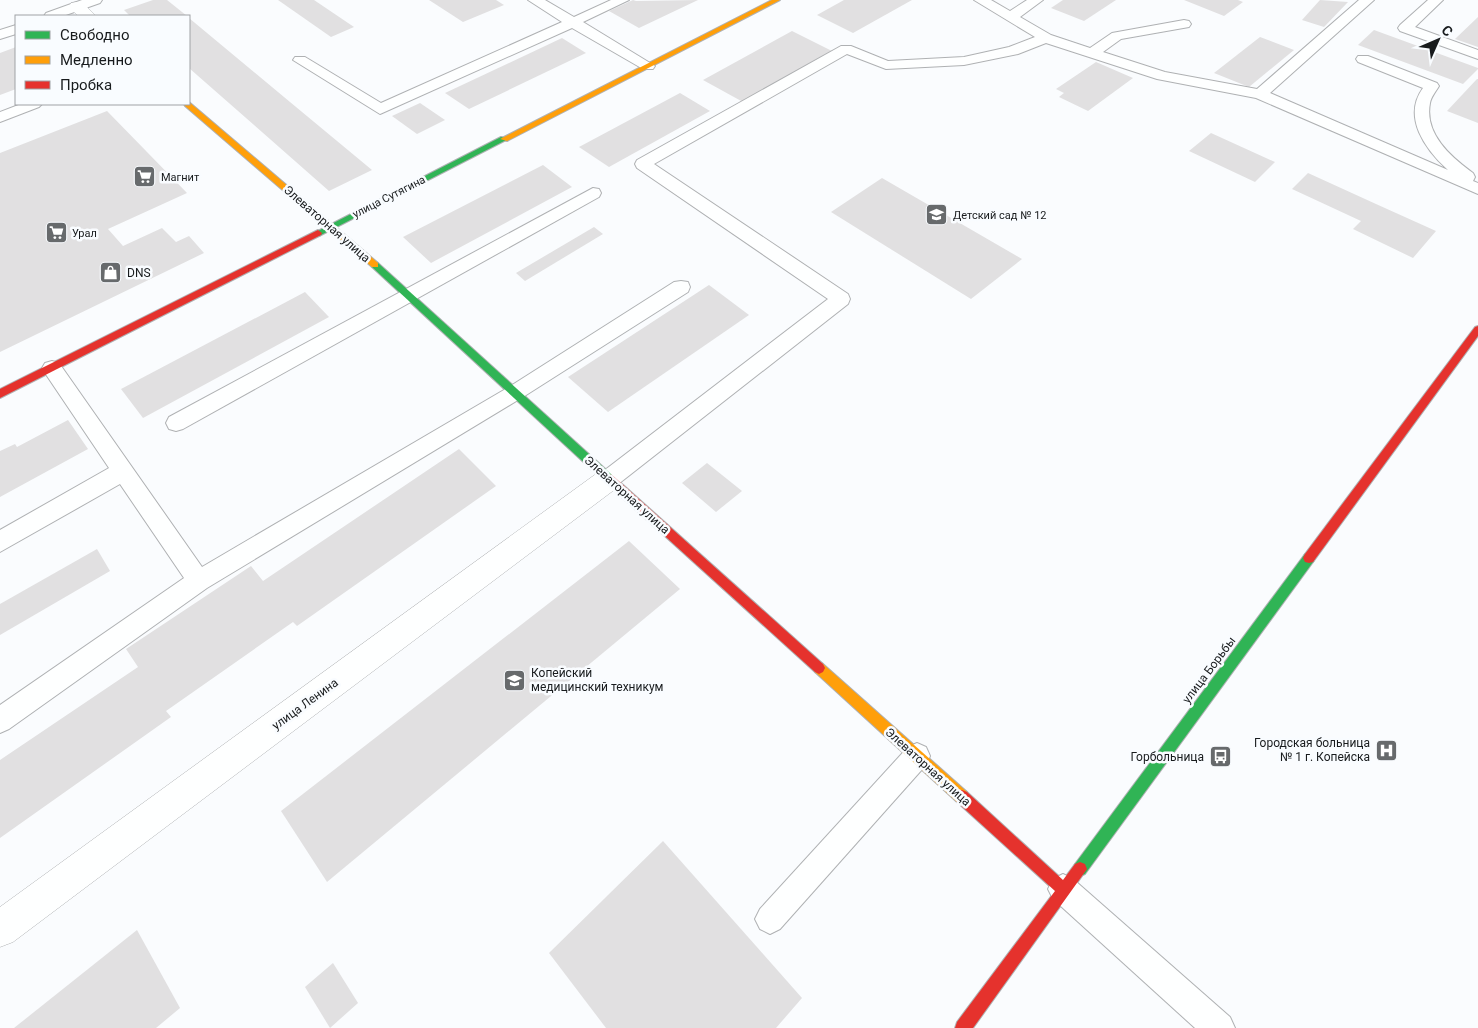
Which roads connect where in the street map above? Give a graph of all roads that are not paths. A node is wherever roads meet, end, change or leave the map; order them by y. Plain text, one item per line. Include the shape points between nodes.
1 (95, 0) edge
2 (535, 0) edge
3 (622, 0) edge
4 (777, 0) edge
5 (981, 0) edge
6 (1036, 0) edge
7 (1367, 0) edge
8 (1436, 0) edge
9 (80, 8) edge
10 (55, 15) edge
11 (1010, 17) junction
12 (573, 22) junction
13 (1184, 24) dead end
14 (15, 29) edge
15 (0, 35) edge
16 (1046, 38) junction
17 (1091, 53) junction
18 (1478, 55) edge
19 (1363, 59) dead end
20 (300, 60) dead end
21 (648, 66) junction
22 (1260, 94) junction
23 (31, 105) edge
24 (189, 105) edge
25 (0, 117) edge
26 (1478, 185) edge
27 (1478, 190) edge
28 (593, 193) dead end
29 (330, 227) junction
30 (681, 287) dead end
31 (409, 294) junction
32 (1478, 329) edge
33 (52, 368) junction
34 (516, 392) junction
35 (0, 394) edge
36 (176, 423) dead end
37 (124, 472) junction
38 (609, 479) junction
39 (0, 542) edge
40 (199, 580) junction
41 (0, 720) edge
42 (917, 756) junction
43 (1063, 890) junction
44 (770, 919) dead end
45 (0, 929) edge
46 (963, 1028) edge
47 (1219, 1028) edge

1 - 9 lane
2 - 12 lane
3 - 12 lane
4 - 21 street, улица Сутягина
5 - 11 lane
6 - 11 lane
7 - 22 lane
8 - 18 lane via 1405,28
9 - 10 lane
11 - 16 lane
12 - 20 lane via 380,109
12 - 21 lane
13 - 17 lane via 1117,36
14 - 15 lane
16 - 17 lane
16 - 38 lane via 1013,52 964,61 886,65 846,49 643,164 840,298
17 - 22 lane via 1162,76
19 - 26 lane via 1432,86 1422,102 1423,129 1449,164
21 - 29 street, улица Сутягина
22 - 27 lane
23 - 25 lane
24 - 29 street, Элеваторная улица
28 - 31 lane
29 - 31 street, Элеваторная улица
29 - 33 street, улица Сутягина
30 - 34 lane
31 - 34 street, Элеваторная улица
31 - 36 lane
32 - 43 street, улица Борьбы
33 - 35 street, улица Сутягина
33 - 37 lane
34 - 38 street, Элеваторная улица
34 - 40 lane
37 - 39 lane
37 - 40 lane
38 - 42 street, Элеваторная улица
38 - 45 street, улица Ленина
40 - 41 lane
42 - 43 street, Элеваторная улица
42 - 44 lane
43 - 46 street, улица Борьбы
43 - 47 lane

